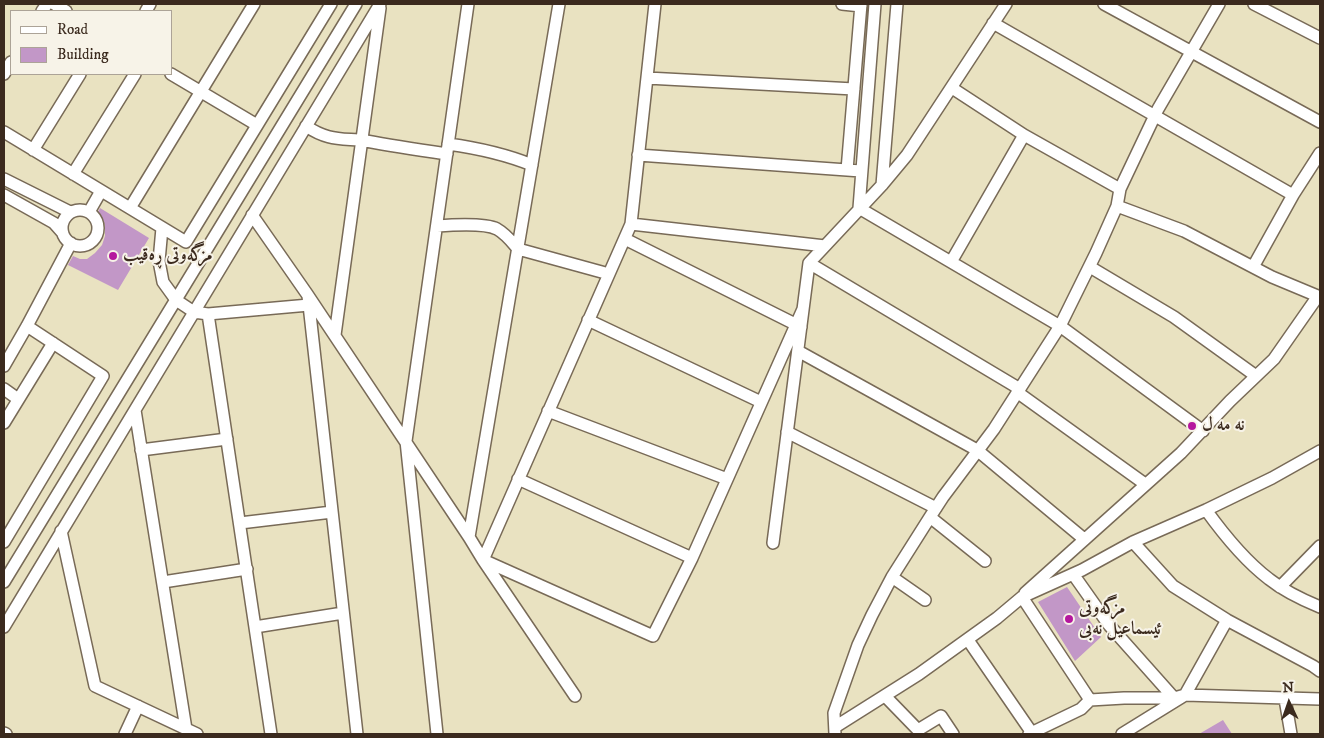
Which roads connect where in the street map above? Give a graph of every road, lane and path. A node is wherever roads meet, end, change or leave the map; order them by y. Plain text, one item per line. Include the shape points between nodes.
1 (254, 4) edge
2 (331, 4) edge
3 (356, 4) edge
4 (380, 4) edge
5 (468, 4) edge
6 (560, 4) edge
7 (655, 4) edge
8 (842, 4) edge
9 (875, 4) edge
10 (897, 4) edge
11 (1006, 4) edge
12 (1104, 4) edge
13 (1219, 4) edge
14 (1254, 4) edge
15 (861, 5) edge
16 (993, 23) junction
17 (1320, 38) edge
18 (1192, 52) junction
19 (79, 75) edge
20 (134, 75) edge
21 (172, 75) edge
22 (647, 78) junction
23 (952, 88) junction
24 (854, 89) junction
25 (202, 92) junction
26 (1155, 117) junction
27 (1320, 122) edge
28 (257, 125) junction
29 (306, 126) junction
30 (4, 132) edge
31 (1024, 135) junction
32 (362, 141) junction
33 (448, 149) junction
34 (34, 150) junction
35 (1320, 153) edge
36 (638, 156) junction
37 (532, 165) junction
38 (847, 170) junction
39 (862, 171) junction
40 (73, 174) junction
41 (4, 179) edge
42 (882, 185) junction
43 (1120, 190) junction
44 (101, 191) junction
45 (4, 195) edge
46 (1293, 195) junction
47 (1117, 206) junction
48 (130, 208) junction
49 (859, 208) junction
50 (70, 212) junction
51 (89, 212) junction
52 (252, 215) junction
53 (631, 224) junction
54 (437, 226) junction
55 (162, 228) junction
56 (62, 232) junction
57 (625, 239) junction
58 (71, 243) junction
59 (825, 246) junction
60 (518, 249) junction
61 (951, 262) junction
62 (809, 263) junction
63 (1253, 267) junction
64 (1090, 268) junction
65 (609, 274) junction
66 (1319, 297) edge
67 (308, 299) junction
68 (176, 300) junction
69 (194, 312) junction
70 (208, 314) junction
71 (588, 320) junction
72 (27, 326) junction
73 (798, 326) junction
74 (1060, 326) junction
75 (335, 335) junction
76 (53, 343) junction
77 (798, 351) junction
78 (4, 366) edge
79 (1256, 376) junction
80 (4, 390) edge
81 (1018, 391) junction
82 (18, 399) junction
83 (761, 402) junction
84 (135, 410) junction
85 (548, 411) junction
86 (4, 423) edge
87 (1203, 431) junction
88 (787, 432) junction
89 (227, 439) junction
90 (406, 441) junction
91 (141, 450) junction
92 (977, 450) junction
93 (1320, 451) edge
94 (518, 479) junction
95 (727, 479) junction
96 (1145, 484) junction
97 (1206, 510) junction
98 (332, 512) junction
99 (933, 512) junction
100 (240, 523) junction
101 (62, 531) junction
102 (470, 537) junction
103 (1084, 539) junction
104 (4, 542) edge
105 (1133, 542) junction
106 (773, 543) dead end
107 (1320, 546) edge
108 (692, 558) junction
109 (483, 560) junction
110 (985, 561) dead end
111 (247, 570) junction
112 (1073, 574) junction
113 (892, 577) junction
114 (4, 582) edge
115 (163, 582) junction
116 (1280, 586) junction
117 (925, 600) dead end
118 (1018, 600) junction
119 (1320, 607) edge
120 (343, 613) junction
121 (1227, 620) junction
122 (4, 627) edge
123 (255, 627) junction
124 (968, 640) junction
125 (1320, 671) edge
126 (575, 696) dead end
127 (884, 696) junction
128 (1179, 697) junction
129 (1284, 699) junction
130 (1320, 699) edge
131 (1090, 700) junction
132 (138, 706) junction
133 (186, 729) junction
134 (835, 730) edge
135 (1130, 732) edge
136 (125, 734) edge
137 (197, 734) edge
138 (272, 734) edge
139 (357, 734) edge
140 (437, 734) edge
141 (953, 734) edge
142 (1030, 734) edge
143 (1291, 734) edge

1 - 25 street
2 - 28 street
3 - 68 street
4 - 29 street
4 - 32 street
5 - 33 street
6 - 37 street
7 - 22 street
8 - 15 street
9 - 39 street
10 - 42 street
11 - 16 street
12 - 18 street
13 - 18 street
14 - 17 street
15 - 24 street
16 - 23 street
16 - 26 street
18 - 26 street
18 - 27 street
19 - 34 street
20 - 40 street
21 - 25 street
22 - 24 street
22 - 36 street
23 - 31 street
23 - 42 street via 907,155
24 - 38 street
25 - 28 street
25 - 48 street
26 - 43 street
26 - 46 street
28 - 55 street via 186,242
29 - 32 street via 318,134
29 - 52 street
30 - 34 street
31 - 43 street
31 - 61 street
32 - 33 street
32 - 75 street
33 - 37 street via 502,154
33 - 54 street
34 - 40 street
35 - 46 street
36 - 38 street
36 - 53 street
37 - 60 street
38 - 39 street
39 - 49 street
40 - 44 street
41 - 50 street
42 - 49 street
43 - 47 street
44 - 48 street
44 - 51 street
45 - 56 street via 54,223
46 - 63 street
47 - 63 street via 1184,231
47 - 64 street
48 - 55 street
49 - 59 street
49 - 61 street
50 - 51 street
50 - 56 street via 64,218
51 - 58 street via 98,223 96,237 85,245
52 - 67 street
52 - 69 street
53 - 57 street
53 - 59 street
54 - 60 street via 459,224 496,228
54 - 90 street
55 - 68 street via 159,261 163,282
56 - 58 street
57 - 65 street
57 - 73 street
58 - 72 street
59 - 62 street
60 - 65 street
60 - 102 street
61 - 74 street
62 - 73 street
62 - 81 street
63 - 66 street
64 - 74 street
64 - 79 street via 1174,317
65 - 71 street
66 - 79 street via 1274,359
67 - 70 street
67 - 75 street
67 - 98 street
68 - 69 street
68 - 114 street
69 - 70 street
69 - 84 street
70 - 89 street
71 - 83 street
71 - 85 street
72 - 76 street
72 - 78 street
73 - 77 street
73 - 83 street
74 - 81 street
74 - 87 street
75 - 90 street
76 - 82 street
76 - 104 street via 103,376
77 - 88 street
77 - 92 street
79 - 87 street
80 - 82 street
81 - 92 street
81 - 96 street
82 - 86 street
83 - 95 street
84 - 91 street
84 - 101 street
85 - 94 street
85 - 95 street
87 - 96 street
88 - 99 street
88 - 106 street
89 - 91 street
89 - 100 street
90 - 102 street
90 - 140 street
91 - 115 street
92 - 99 street
92 - 103 street
93 - 97 street
94 - 108 street
94 - 109 street
95 - 108 street
96 - 103 street
97 - 105 street
97 - 116 street via 1237,549 1261,573
98 - 100 street
98 - 120 street
99 - 110 street
99 - 113 street
100 - 111 street
101 - 122 street
101 - 132 street via 95,686
102 - 109 street
103 - 118 street
105 - 112 street
105 - 121 street via 1173,586
107 - 116 street
108 - 109 street via 653,636
109 - 126 street
111 - 115 street
111 - 123 street
112 - 118 street
112 - 128 street via 1108,625
113 - 117 street
113 - 134 street via 858,645 834,713
115 - 133 street
116 - 119 street
118 - 124 street
118 - 131 street
120 - 123 street
120 - 139 street
121 - 125 street
121 - 128 street
123 - 138 street
124 - 127 street
124 - 142 street
127 - 134 street
127 - 141 street via 918,730 941,716
128 - 129 street
128 - 131 street
128 - 135 street
129 - 130 street
129 - 143 street
131 - 142 street via 1081,709
132 - 133 street
132 - 136 street
133 - 137 street

